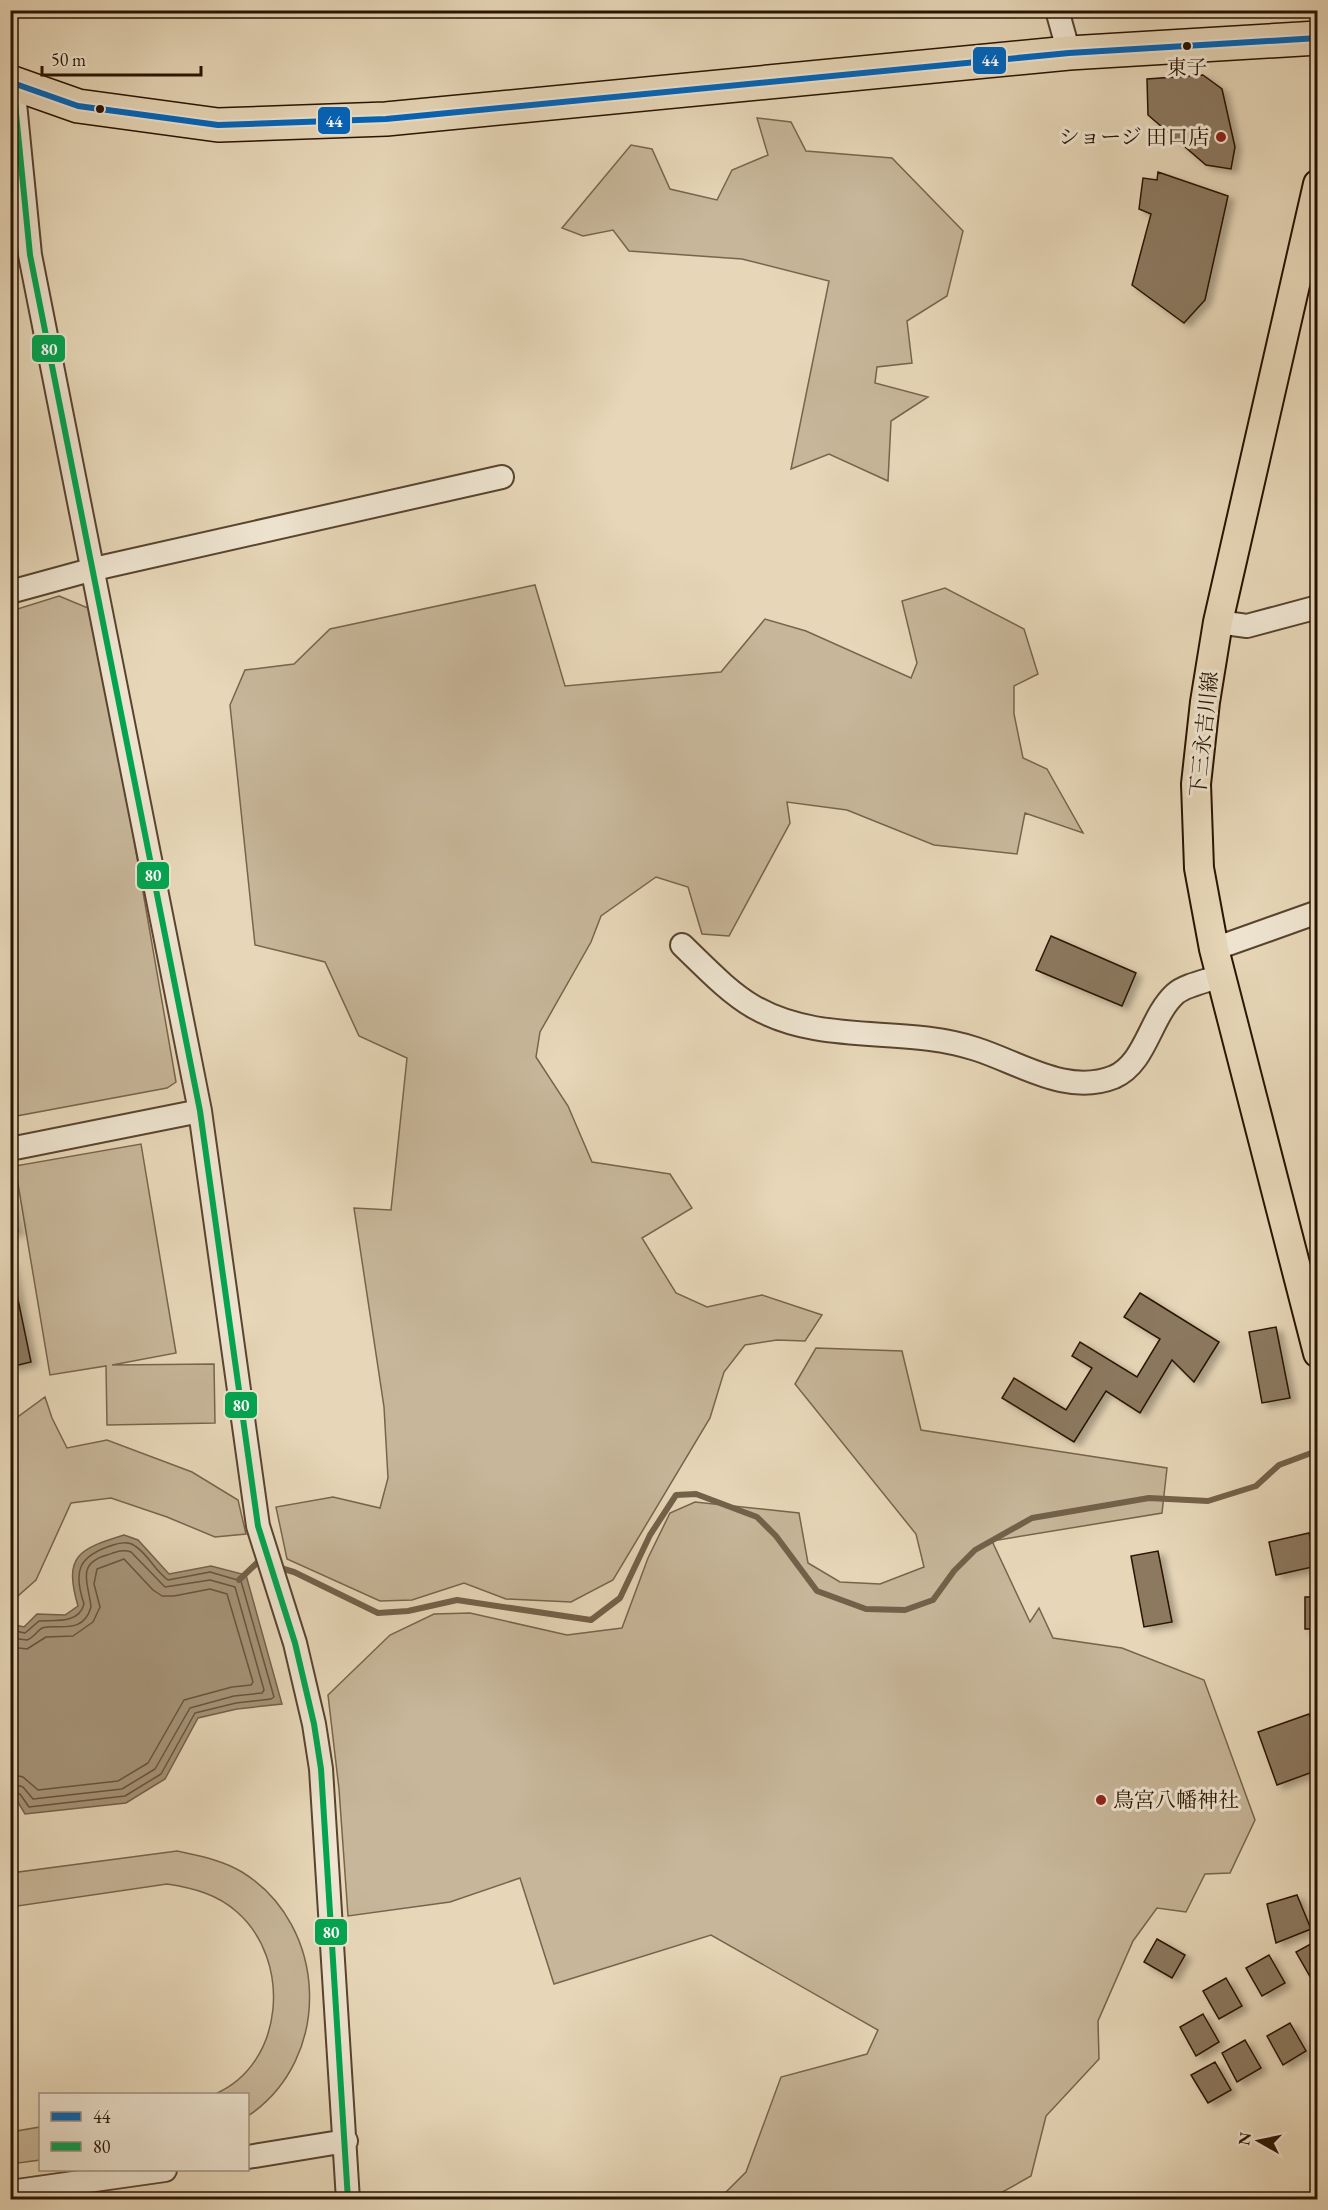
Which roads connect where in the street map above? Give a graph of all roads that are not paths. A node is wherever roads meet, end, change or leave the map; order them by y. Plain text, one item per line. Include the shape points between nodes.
1 (1057, 10) edge
2 (1317, 38) edge
3 (1069, 53) junction
4 (12, 83) edge
5 (1317, 184) edge
6 (502, 477) dead end
7 (94, 569) junction
8 (10, 592) edge
9 (1317, 607) edge
10 (1218, 622) junction
11 (1317, 912) edge
12 (682, 945) dead end
13 (1214, 949) junction
14 (1221, 976) junction
15 (200, 1111) junction
16 (10, 1149) edge
17 (1317, 1353) edge
18 (346, 2141) junction
19 (249, 2157) edge
20 (152, 2171) edge
21 (10, 2192) edge
22 (348, 2199) edge

1 - 3 street
2 - 3 highway
3 - 4 highway via 386,119 218,125 78,106
4 - 7 street via 30,255
5 - 10 main road, 下三永吉川線
6 - 7 street
7 - 8 street
7 - 15 street
9 - 10 street via 1247,626
10 - 13 main road, 下三永吉川線 via 1196,784 1199,868
11 - 13 street
12 - 14 street via 754,1007 795,1024 853,1034 899,1034 974,1048 1068,1083 1094,1084 1116,1076 1134,1062 1176,992
13 - 14 main road, 下三永吉川線
14 - 17 main road, 下三永吉川線
15 - 16 street
15 - 18 street via 258,1526 300,1666 321,1769
18 - 19 street
18 - 22 street
20 - 21 street

